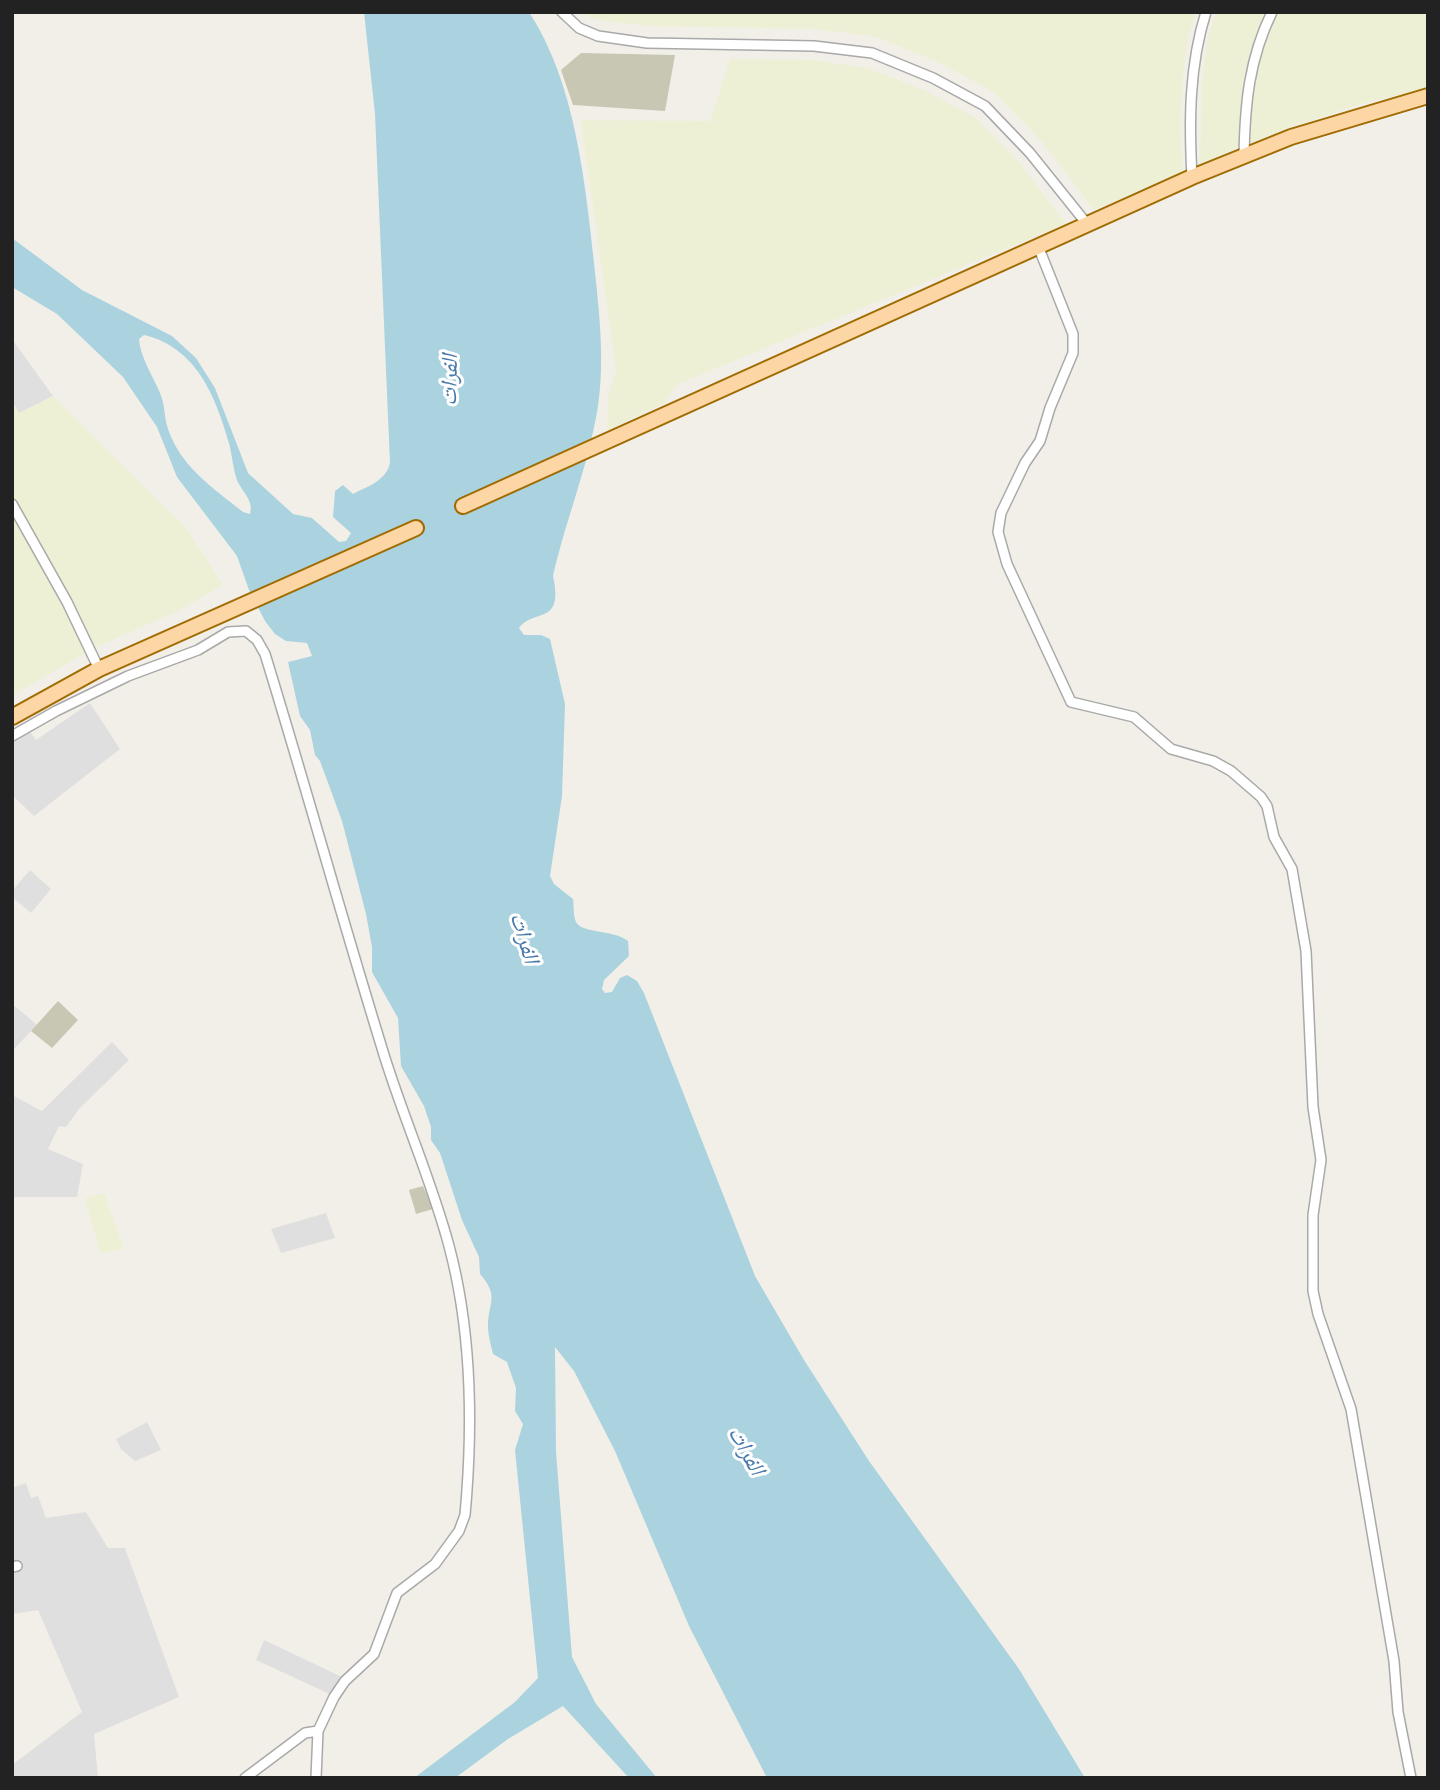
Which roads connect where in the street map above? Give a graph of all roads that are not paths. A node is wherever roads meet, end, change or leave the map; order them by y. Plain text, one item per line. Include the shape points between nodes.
1 (562, 12) edge
2 (1206, 12) edge
3 (1272, 12) edge
4 (1428, 96) edge
5 (1244, 155) junction
6 (1192, 177) junction
7 (1087, 224) junction
8 (1038, 246) junction
9 (12, 504) edge
10 (463, 506) dead end
11 (416, 528) dead end
12 (99, 669) junction
13 (12, 717) edge
14 (12, 736) edge
15 (318, 1731) junction
16 (246, 1778) edge
17 (316, 1778) edge
18 (1410, 1778) edge

1 - 7 street via 579,28 597,36 647,43 814,46 872,53 985,106
2 - 6 street via 1192,79
3 - 5 street via 1258,41 1245,99
4 - 5 main road via 1350,117
5 - 6 main road
6 - 7 main road
7 - 8 main road
8 - 10 main road
8 - 18 street via 1073,334 1073,353 1040,441 1001,513 998,532 1007,565 1071,702 1134,717 1171,749 1231,771 1267,806 1274,837 1292,869 1306,951 1313,1107 1321,1160 1313,1216 1313,1291 1351,1409
9 - 12 street
11 - 12 main road
12 - 13 main road
14 - 15 street via 83,697 198,650 228,632 252,634 265,654 382,1050 449,1245 466,1358 469,1414 464,1515 435,1564 397,1593 374,1654 340,1687
15 - 16 street via 305,1733
15 - 17 street

